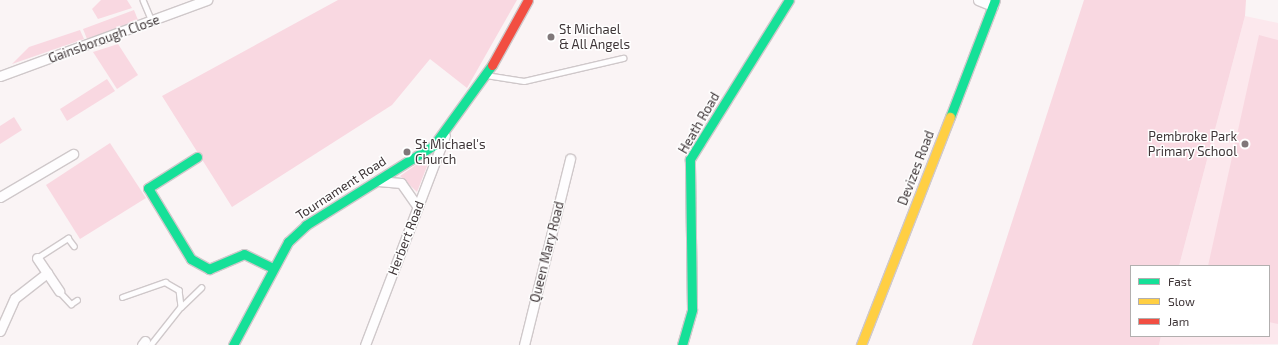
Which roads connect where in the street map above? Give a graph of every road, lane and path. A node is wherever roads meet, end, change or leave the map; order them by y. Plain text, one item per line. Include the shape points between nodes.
1 (143, 0) edge
2 (207, 0) edge
3 (528, 0) edge
4 (789, 0) edge
5 (978, 0) edge
6 (994, 3) edge
7 (152, 21) junction
8 (624, 58) dead end
9 (486, 75) junction
10 (0, 76) edge
11 (447, 131) junction
12 (73, 154) dead end
13 (197, 157) dead end
14 (570, 159) dead end
15 (378, 181) junction
16 (0, 197) edge
17 (418, 207) junction
18 (74, 246) dead end
19 (37, 258) joint
20 (273, 268) junction
21 (47, 274) junction
22 (201, 288) dead end
23 (59, 292) joint
24 (122, 297) dead end
25 (77, 300) dead end
26 (181, 307) junction
27 (0, 331) edge
28 (146, 344) edge
29 (232, 345) edge
30 (365, 345) edge
31 (524, 345) edge
32 (682, 345) edge
33 (861, 345) edge

1 - 7 lane
2 - 7 street, Gainsborough Close
3 - 9 street, Tournament Road
4 - 32 street, Heath Road via 690,159 692,309
5 - 6 street
6 - 33 street, Devizes Road
7 - 10 street, Gainsborough Close
8 - 9 lane via 524,81
9 - 11 street, Tournament Road
11 - 15 street, Tournament Road via 434,145
11 - 17 street, Herbert Road
12 - 16 street
13 - 20 street via 148,188 191,259 209,269 244,254
14 - 31 street, Queen Mary Road
15 - 17 street via 401,183
15 - 20 street, Tournament Road via 295,234
17 - 30 street, Herbert Road
18 - 19 lane via 68,238
19 - 21 street
20 - 29 street, Tournament Road via 245,328
21 - 23 street
21 - 27 street via 15,298
22 - 26 lane
23 - 25 lane via 71,304
24 - 26 lane via 165,282 179,290
26 - 28 lane

